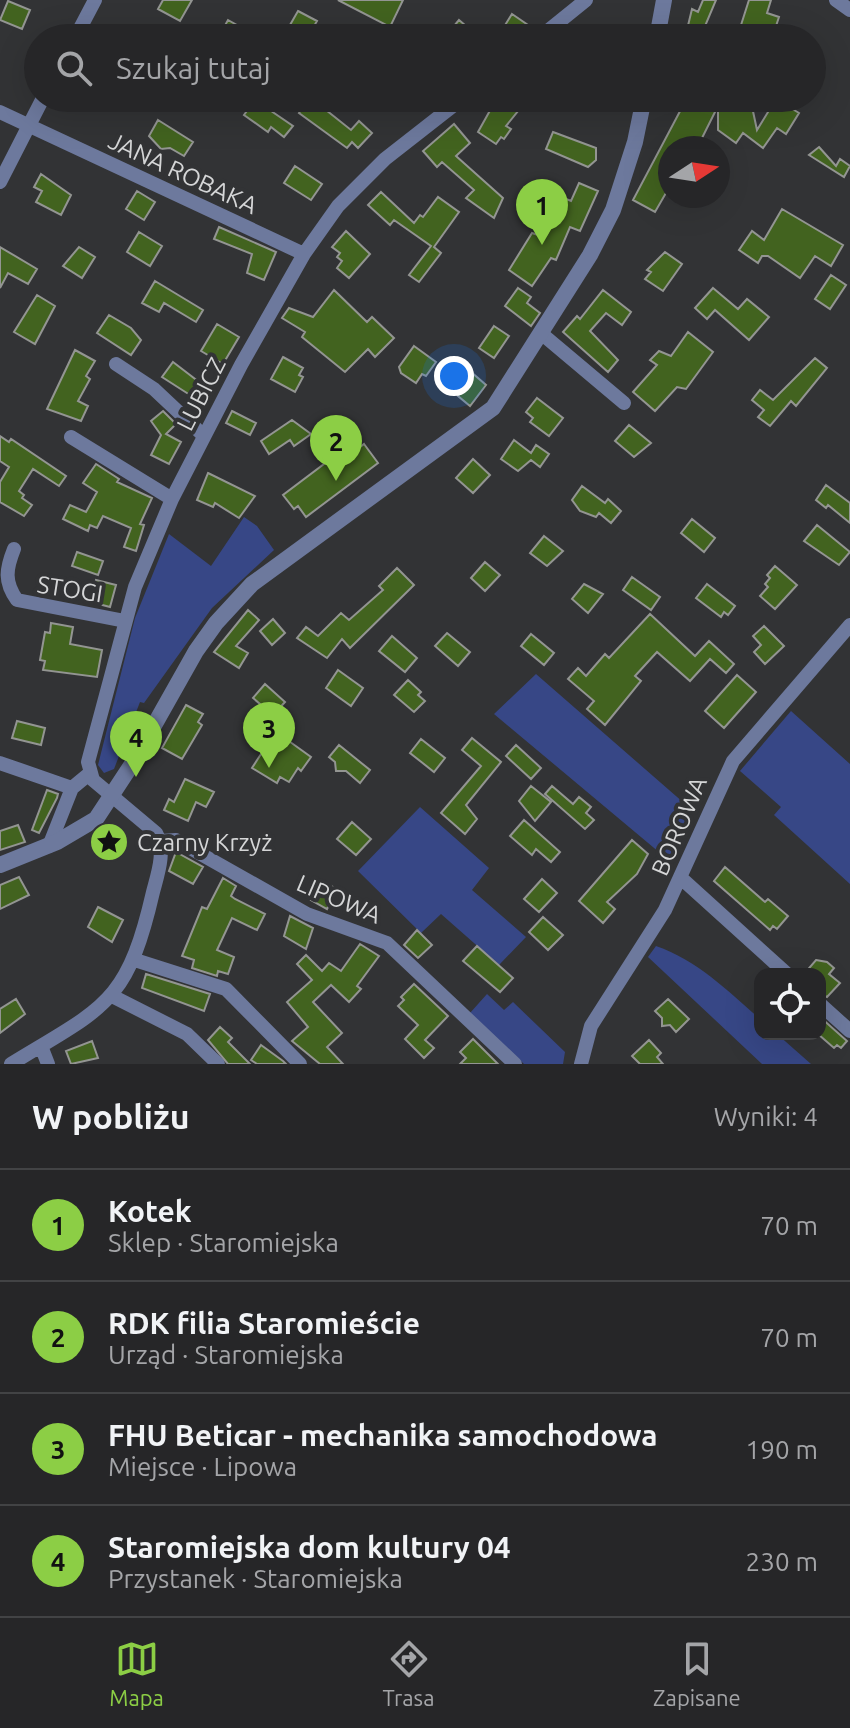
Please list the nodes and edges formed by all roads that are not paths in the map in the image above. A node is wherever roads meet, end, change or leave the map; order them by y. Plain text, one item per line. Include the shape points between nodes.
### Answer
1 (95, 0) edge
2 (586, 0) edge
3 (664, 0) edge
4 (836, 0) edge
5 (850, 10) edge
6 (82, 24) edge
7 (556, 24) edge
8 (660, 24) edge
9 (0, 112) edge
10 (35, 112) edge
11 (446, 112) edge
12 (641, 112) edge
13 (28, 125) junction
14 (0, 182) edge
15 (304, 254) junction
16 (542, 334) junction
17 (116, 364) dead end
18 (624, 403) dead end
19 (204, 436) junction
20 (71, 437) dead end
21 (172, 499) junction
22 (14, 549) dead end
23 (125, 621) junction
24 (850, 625) edge
25 (0, 763) edge
26 (89, 774) junction
27 (72, 788) junction
28 (112, 798) junction
29 (161, 841) junction
30 (49, 846) junction
31 (0, 865) edge
32 (681, 878) junction
33 (135, 960) junction
34 (780, 968) edge
35 (112, 996) junction
36 (826, 1009) edge
37 (850, 1031) edge
38 (41, 1046) junction
39 (11, 1064) edge
40 (48, 1064) edge
41 (218, 1064) edge
42 (300, 1064) edge
43 (515, 1064) edge
44 (581, 1064) edge

1 - 6 street
2 - 7 street
3 - 8 street
4 - 5 street
9 - 13 street, JANA ROBAKA
10 - 13 street
11 - 15 street, LUBICZ via 361,180
12 - 16 street via 613,210
13 - 14 street
13 - 15 street, JANA ROBAKA
15 - 19 street, LUBICZ
16 - 18 street
16 - 28 street via 493,408 235,601 196,651
17 - 19 street via 154,389
19 - 21 street, LUBICZ
20 - 21 street
21 - 23 street, LUBICZ
22 - 23 street, STOGI via 7,580 17,600
23 - 26 street, LUBICZ
24 - 32 street, BOROWA via 733,761
25 - 27 street
26 - 27 street
26 - 28 street
27 - 30 street
28 - 29 street
28 - 30 street via 91,823
29 - 33 street
29 - 43 street, LIPOWA via 176,840 307,914 387,943
30 - 31 street
32 - 34 street
32 - 44 street, BOROWA via 600,1008 584,1042
33 - 35 street
33 - 42 street via 226,989
35 - 38 street
35 - 41 street via 187,1034
36 - 37 street
38 - 39 street
38 - 40 street

